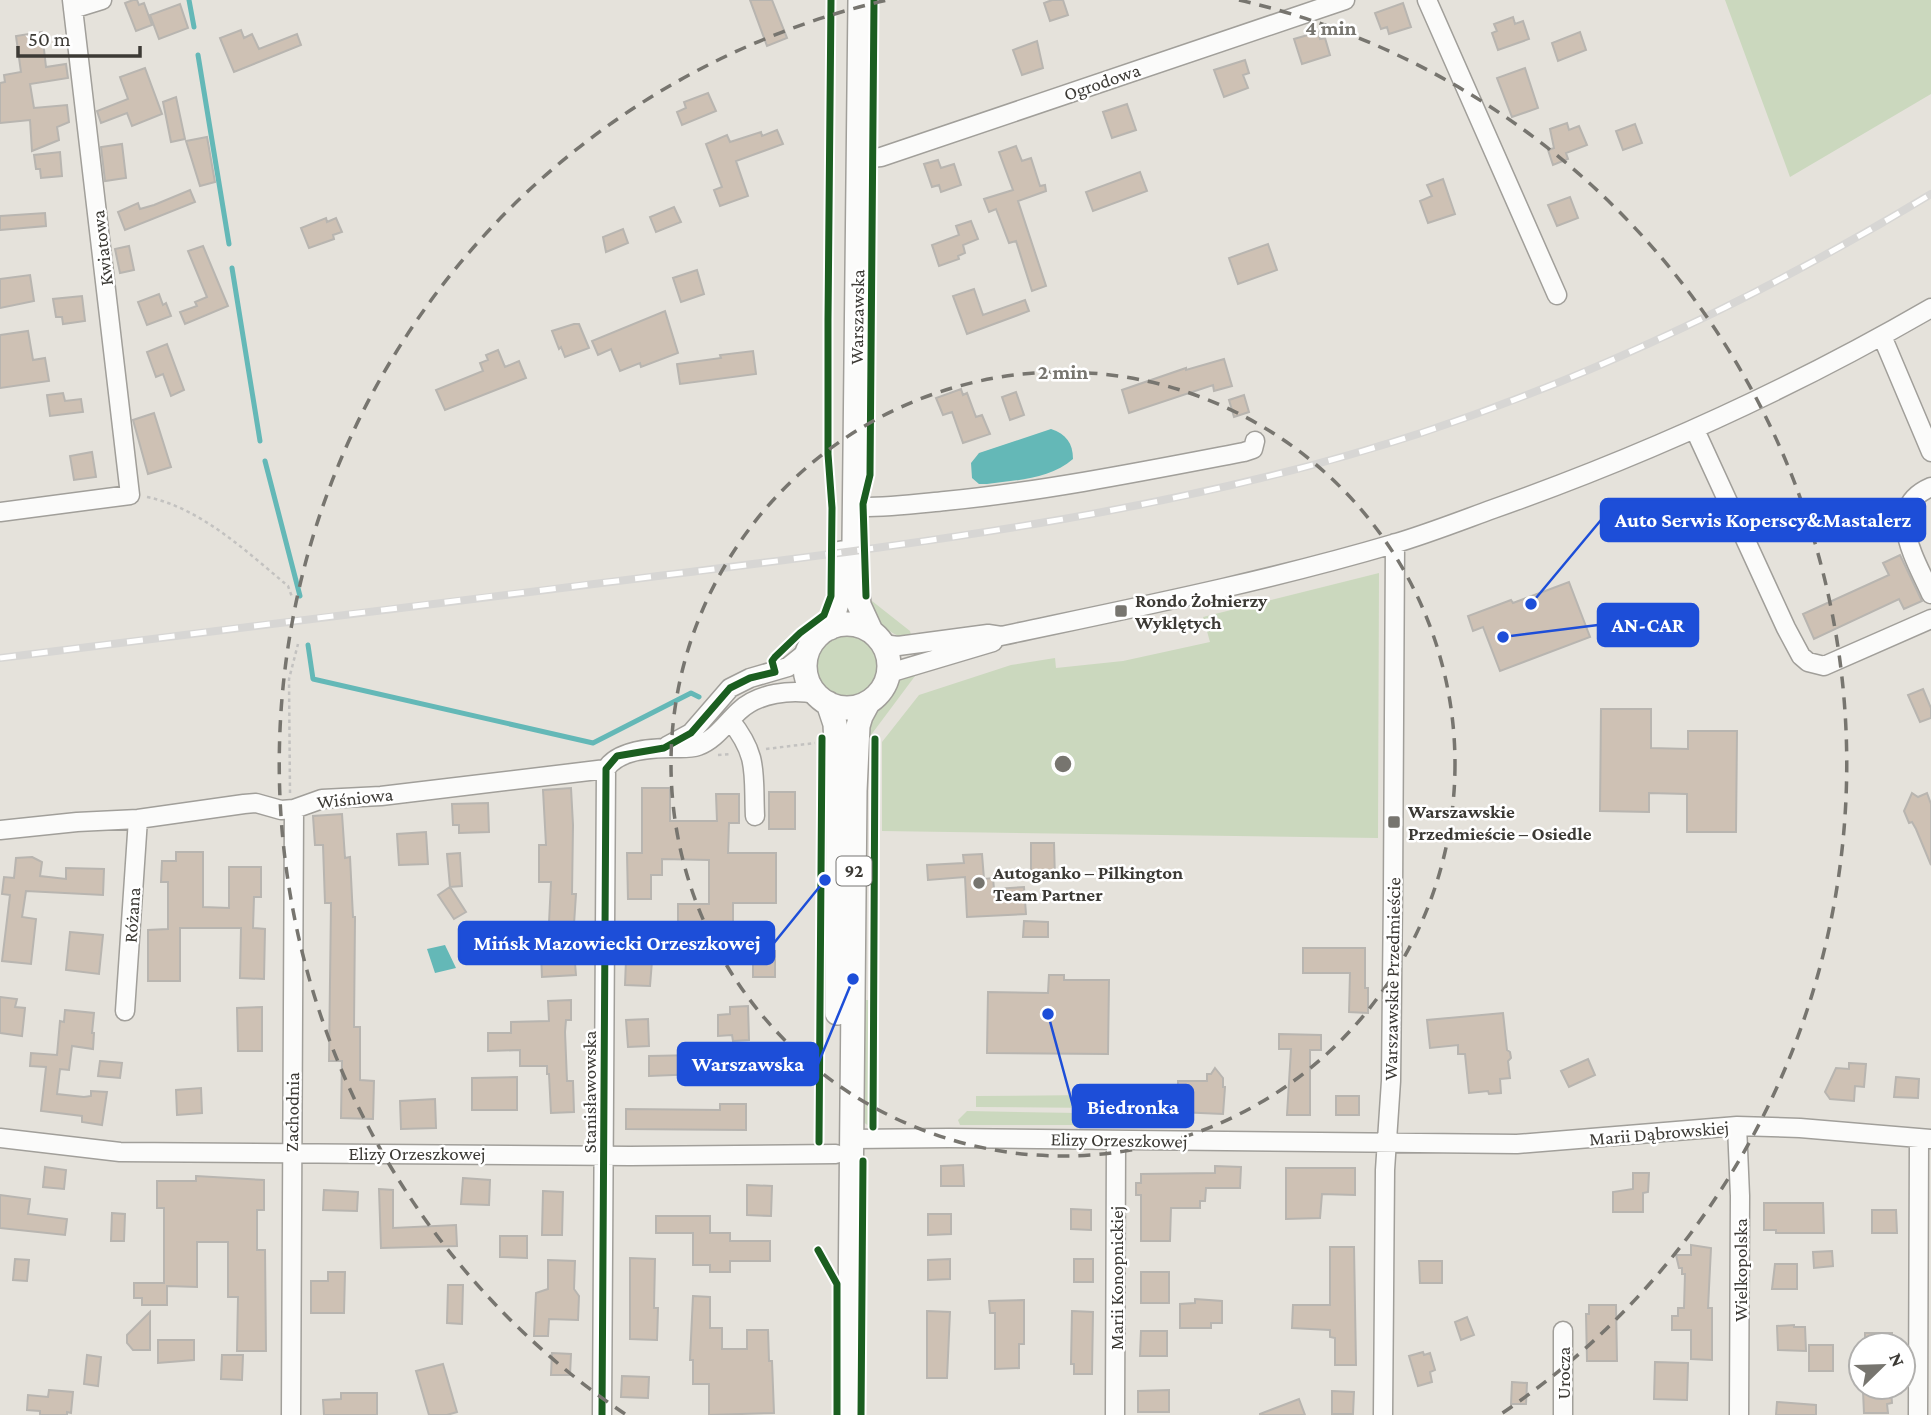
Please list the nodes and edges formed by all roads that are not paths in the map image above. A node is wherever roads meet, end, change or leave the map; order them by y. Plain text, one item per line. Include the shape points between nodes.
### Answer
1 (102, 0) edge
2 (846, 0) edge
3 (860, 0) edge
4 (1345, 0) edge
5 (1427, 0) edge
6 (72, 4) edge
7 (859, 159) junction
8 (1557, 295) dead end
9 (1931, 308) edge
10 (1882, 336) junction
11 (1695, 430) junction
12 (1255, 441) dead end
13 (1931, 452) edge
14 (1931, 487) edge
15 (854, 507) junction
16 (0, 512) edge
17 (1395, 543) junction
18 (1931, 594) edge
19 (1931, 619) edge
20 (830, 628) junction
21 (1001, 636) junction
22 (876, 638) junction
23 (808, 652) junction
24 (889, 673) junction
25 (822, 698) junction
26 (868, 703) junction
27 (730, 720) junction
28 (664, 748) junction
29 (606, 769) junction
30 (294, 809) junction
31 (755, 816) dead end
32 (138, 819) junction
33 (0, 830) edge
34 (125, 1011) dead end
35 (1737, 1126) junction
36 (0, 1138) edge
37 (1925, 1138) edge
38 (846, 1139) junction
39 (1116, 1141) junction
40 (1386, 1143) junction
41 (292, 1152) junction
42 (604, 1155) junction
43 (1563, 1331) dead end
44 (290, 1415) edge
45 (602, 1415) edge
46 (837, 1415) edge
47 (849, 1415) edge
48 (1115, 1415) edge
49 (1384, 1415) edge
50 (1563, 1415) edge
51 (1739, 1415) edge
52 (1918, 1415) edge

1 - 6 street
2 - 20 main road, Warszawska via 841,564
3 - 7 main road, Warszawska
4 - 7 street, Ogrodowa via 881,157
5 - 8 street
6 - 16 street, Kwiatowa via 130,495
7 - 15 main road, Warszawska
9 - 10 street
10 - 11 street
10 - 13 street
11 - 17 street via 1563,485
11 - 19 street via 1797,650 1808,662 1829,666
12 - 15 street via 1253,449 1244,452 1086,482
14 - 18 street via 1911,502 1905,532
15 - 22 main road, Warszawska via 857,596 861,614
17 - 21 street via 1251,582
17 - 40 street, Warszawskie Przedmieście via 1391,1081
20 - 22 main road via 848,624
20 - 23 main road via 814,640
21 - 22 street via 898,646
21 - 24 street via 990,644
22 - 24 main road via 889,661
23 - 25 main road, 92 via 806,677
23 - 28 street, Wiśniowa via 788,667 730,688 691,733
24 - 26 main road, 92 via 885,685
25 - 26 main road via 845,708
25 - 27 street, Wiśniowa via 791,691 744,706
25 - 38 main road, 92 via 835,724
26 - 38 main road, 92 via 858,726
27 - 28 street, Wiśniowa via 699,746
27 - 31 street via 745,738 753,759
28 - 29 street, Wiśniowa via 618,756
29 - 30 street, Wiśniowa via 322,799
29 - 42 street, Stanisławowska
30 - 32 street, Wiśniowa via 256,803
30 - 41 street, Zachodnia
32 - 33 street, Wiśniowa
32 - 34 street, Różana
35 - 37 street, Marii Dąbrowskiej
35 - 40 street, Marii Dąbrowskiej via 1517,1144
35 - 51 street, Wielkopolska
36 - 41 street, Elizy Orzeszkowej via 120,1152
37 - 52 street
38 - 39 street, Elizy Orzeszkowej
38 - 42 street, Elizy Orzeszkowej
38 - 46 main road, 92
38 - 47 main road, 92
39 - 40 street, Elizy Orzeszkowej
39 - 48 street, Marii Konopnickiej
40 - 49 street, Warszawskie Przedmieście
41 - 42 street, Elizy Orzeszkowej
41 - 44 street, Zachodnia
42 - 45 street, Stanisławowska
43 - 50 street, Urocza

